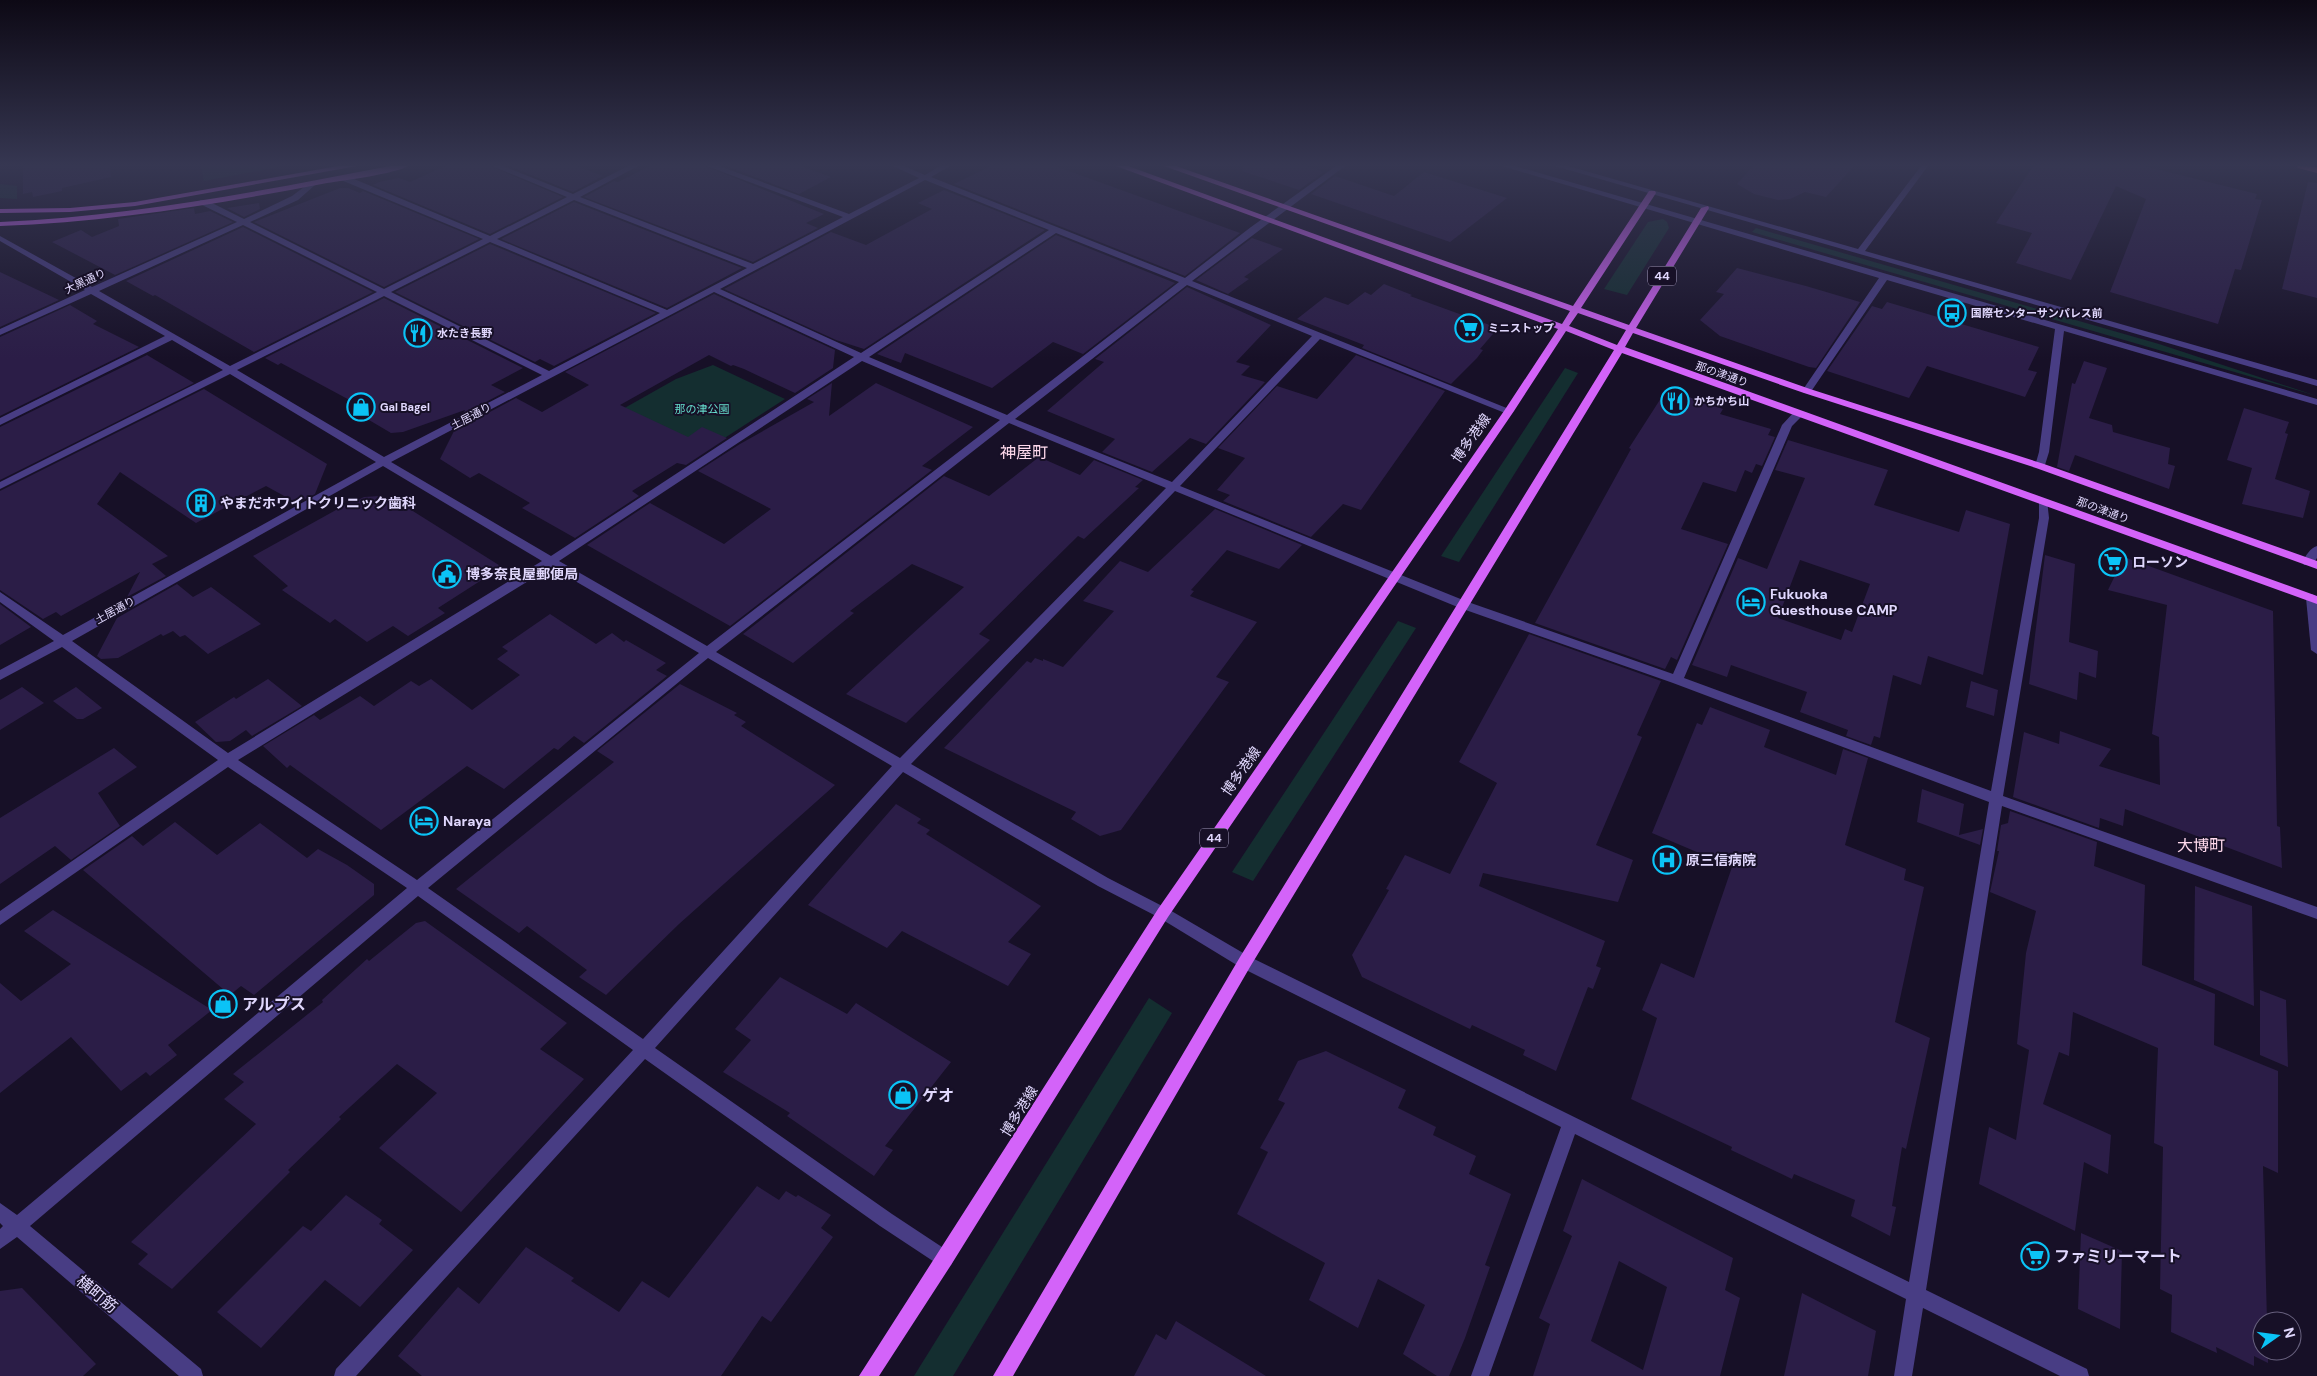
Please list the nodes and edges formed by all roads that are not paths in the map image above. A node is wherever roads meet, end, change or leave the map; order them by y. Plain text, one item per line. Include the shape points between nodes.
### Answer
1 (226, 230) edge
2 (260, 230) edge
3 (469, 230) edge
4 (508, 230) edge
5 (657, 230) edge
6 (824, 230) edge
7 (1054, 230) joint
8 (1254, 230) edge
9 (1296, 230) edge
10 (1348, 230) edge
11 (1626, 230) edge
12 (1691, 230) edge
13 (1720, 230) edge
14 (1783, 230) edge
15 (1876, 230) edge
16 (0, 238) edge
17 (490, 239) junction
18 (1860, 252) junction
19 (753, 267) junction
20 (1884, 277) junction
21 (1186, 282) junction
22 (714, 289) junction
23 (91, 290) junction
24 (383, 293) junction
25 (1575, 309) junction
26 (667, 313) junction
27 (1563, 327) junction
28 (2060, 328) junction
29 (1630, 329) junction
30 (0, 332) edge
31 (1318, 335) junction
32 (171, 337) junction
33 (1618, 348) junction
34 (859, 356) junction
35 (230, 370) junction
36 (549, 375) junction
37 (2317, 383) edge
38 (1806, 391) junction
39 (2317, 402) edge
40 (1509, 411) junction
41 (1798, 414) junction
42 (1007, 419) junction
43 (0, 422) edge
44 (385, 461) junction
45 (2040, 466) junction
46 (0, 486) edge
47 (1173, 487) junction
48 (2043, 502) junction
49 (2317, 550) edge
50 (550, 561) junction
51 (2312, 564) edge
52 (1394, 578) junction
53 (0, 596) edge
54 (2315, 599) edge
55 (1464, 605) junction
56 (62, 640) junction
57 (2317, 650) edge
58 (708, 653) junction
59 (0, 676) edge
60 (1677, 680) junction
61 (228, 760) junction
62 (902, 765) junction
63 (1996, 799) junction
64 (418, 888) junction
65 (1163, 913) junction
66 (2317, 913) edge
67 (0, 919) edge
68 (1245, 962) junction
69 (644, 1049) junction
70 (1570, 1125) junction
71 (0, 1212) edge
72 (17, 1226) junction
73 (0, 1240) edge
74 (945, 1259) junction
75 (1916, 1296) junction
76 (194, 1376) edge
77 (343, 1376) edge
78 (868, 1376) edge
79 (1002, 1376) edge
80 (1480, 1376) edge
81 (1903, 1376) edge
82 (2080, 1376) edge

1 - 23 street, 大黒通り
2 - 24 street
3 - 17 street
4 - 17 street
5 - 19 street
6 - 19 street, 土居通り
7 - 21 street
7 - 34 street
8 - 21 street
9 - 27 main road, 那の津通り
10 - 25 main road, 那の津通り
11 - 25 main road, 博多港線 / 44
12 - 29 main road, 44
13 - 20 street
14 - 18 street
15 - 18 street
16 - 23 street
17 - 24 street
17 - 26 street
18 - 37 street
19 - 22 street, 土居通り
20 - 28 street
20 - 38 street
21 - 31 street
21 - 42 street
22 - 26 street, 土居通り
22 - 34 street
23 - 30 street, 大黒通り
23 - 32 street
24 - 35 street
24 - 36 street
25 - 27 main road, 博多港線 / 44
25 - 29 main road, 那の津通り
26 - 36 street, 土居通り
27 - 33 main road, 那の津通り
27 - 40 main road, 博多港線 / 44
28 - 39 street
28 - 45 street
29 - 33 main road, 44
29 - 38 main road, 那の津通り
31 - 40 street
31 - 47 street
32 - 35 street
32 - 43 street
33 - 41 main road, 那の津通り
33 - 55 main road, 44
34 - 42 street
34 - 50 street
35 - 44 street
35 - 46 street
36 - 44 street, 土居通り
38 - 45 main road, 那の津通り
40 - 52 main road, 博多港線 / 44
41 - 48 main road, 那の津通り
41 - 60 street via 1787,425
42 - 47 street
42 - 58 street
44 - 50 street
44 - 56 street, 土居通り
45 - 51 main road, 那の津通り
47 - 52 street
47 - 62 street
48 - 54 main road, 那の津通り
48 - 63 street via 2044,518
49 - 51 street
50 - 58 street
50 - 61 street
52 - 55 street
52 - 65 main road, 博多港線 / 44
53 - 56 street
54 - 57 street
55 - 60 street
55 - 68 main road, 44
56 - 59 street, 土居通り
56 - 61 street
58 - 62 street
58 - 64 street
60 - 63 street
61 - 64 street
61 - 67 street
62 - 65 street via 1103,882
62 - 69 street
63 - 66 street
63 - 75 street
64 - 69 street
64 - 72 street
65 - 68 street
65 - 74 main road, 博多港線 / 44
68 - 70 street
68 - 79 main road, 44
69 - 74 street
69 - 77 street
70 - 75 street
70 - 80 street
71 - 72 street, 横町筋
72 - 73 street
72 - 76 street, 横町筋
74 - 78 main road, 博多港線 / 44
75 - 81 street
75 - 82 street

